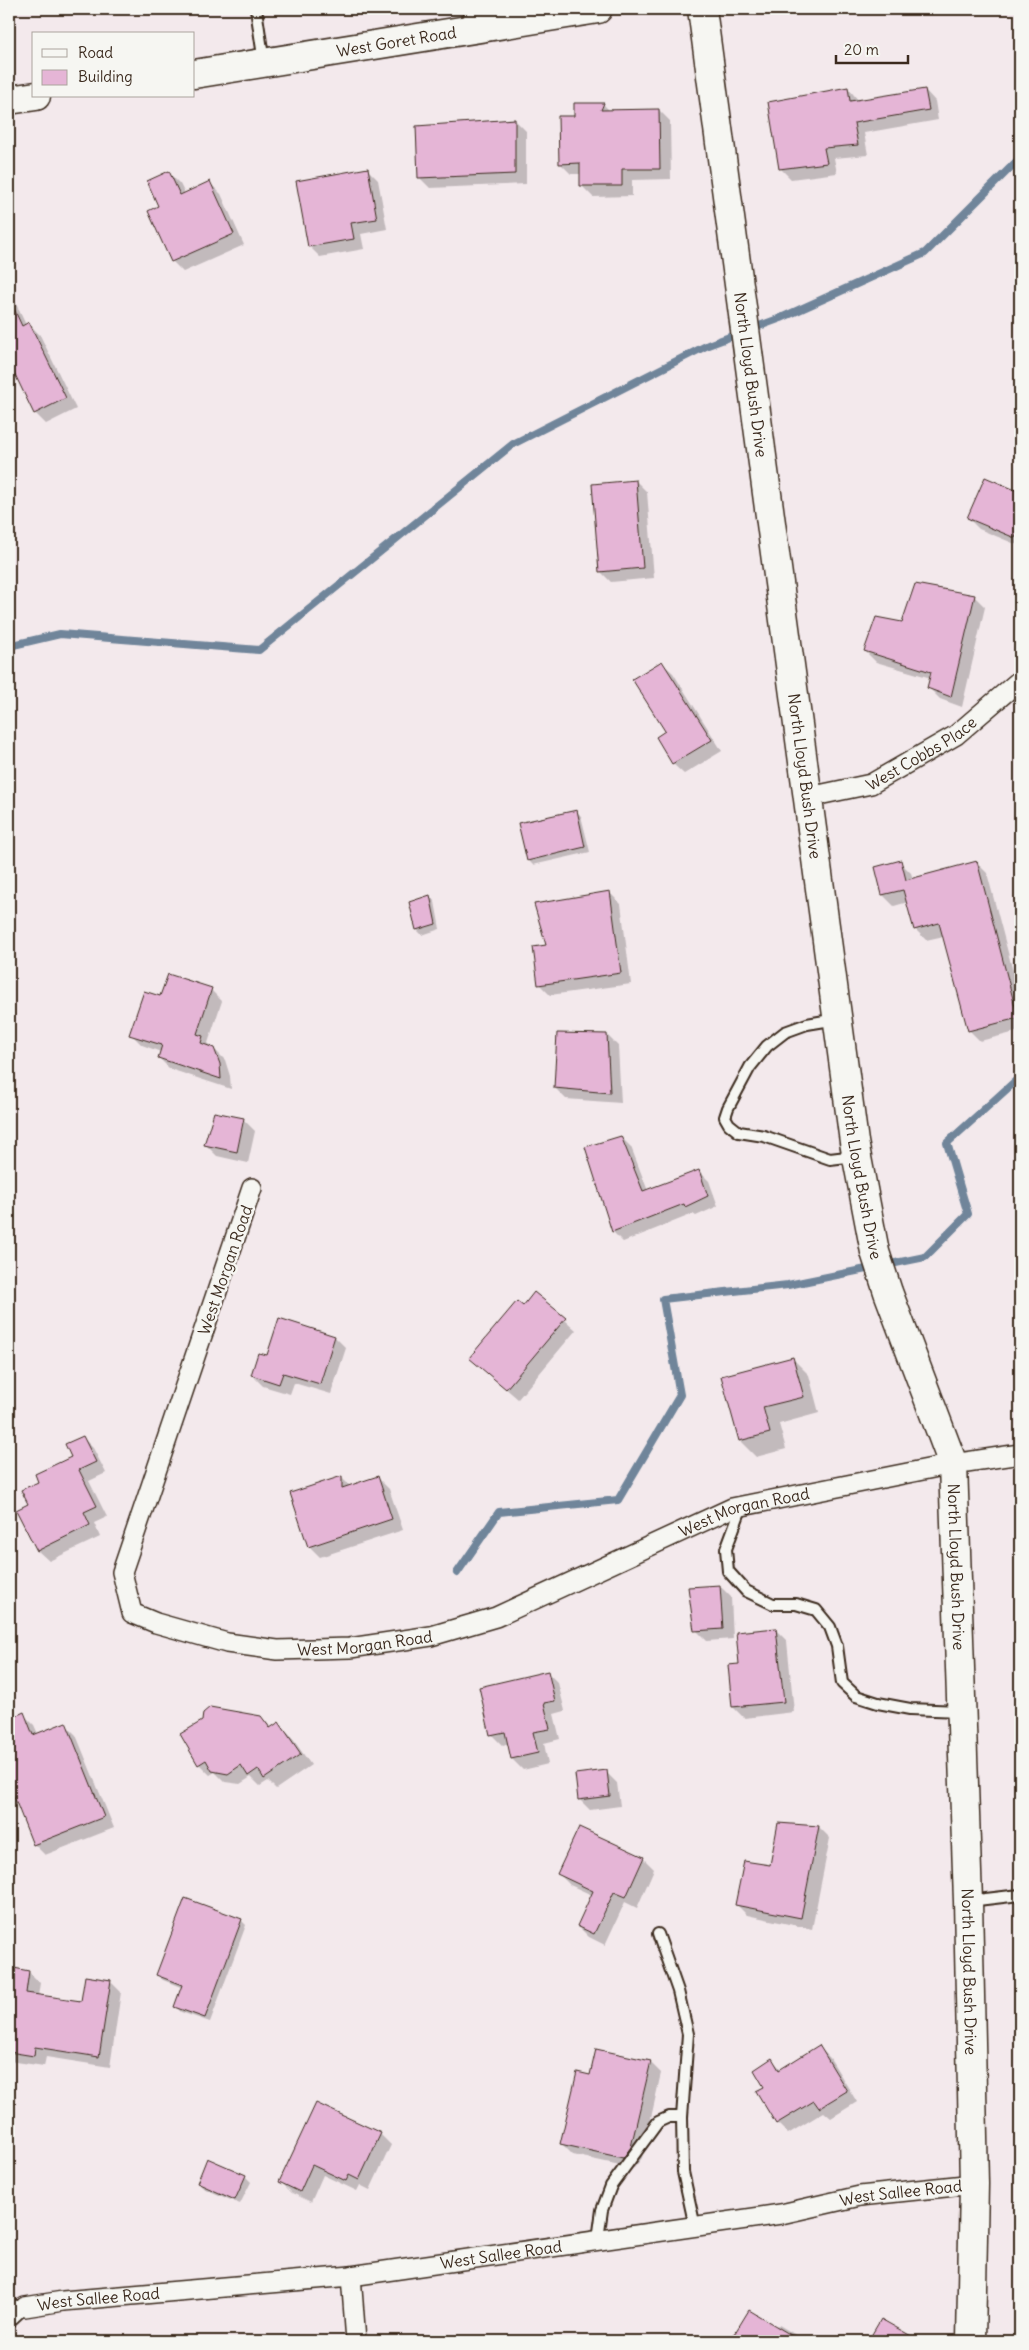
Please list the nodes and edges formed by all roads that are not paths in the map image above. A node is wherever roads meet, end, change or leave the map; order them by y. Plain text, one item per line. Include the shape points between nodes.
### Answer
1 (256, 9) edge
2 (598, 9) edge
3 (702, 9) edge
4 (474, 18) edge
5 (264, 64) junction
6 (195, 74) edge
7 (32, 97) edge
8 (9, 100) edge
9 (1020, 680) edge
10 (809, 797) junction
11 (838, 1019) junction
12 (857, 1156) junction
13 (252, 1188) dead end
14 (1020, 1454) edge
15 (953, 1464) junction
16 (742, 1506) junction
17 (962, 1711) junction
18 (1020, 1895) edge
19 (968, 1901) junction
20 (658, 1934) dead end
21 (682, 2116) junction
22 (974, 2184) junction
23 (695, 2227) junction
24 (598, 2239) junction
25 (351, 2276) junction
26 (17, 2306) edge
27 (9, 2322) edge
28 (356, 2341) edge
29 (971, 2341) edge

1 - 5 lane
2 - 4 street, West Goret Road
3 - 10 street, North Lloyd Bush Drive
4 - 5 street, West Goret Road
5 - 6 street, West Goret Road
7 - 8 street
9 - 10 street, West Cobbs Place via 956,736 870,784
10 - 11 street, North Lloyd Bush Drive
11 - 12 street, North Lloyd Bush Drive
11 - 12 lane via 806,1024 785,1032 767,1046 750,1066 726,1117 739,1132 764,1136 830,1159
12 - 15 street, North Lloyd Bush Drive via 875,1252
13 - 16 street, West Morgan Road via 122,1572 132,1613 227,1643 277,1650 350,1648 431,1636 496,1617
14 - 15 street, West Morgan Road
15 - 16 street, West Morgan Road
15 - 17 street, North Lloyd Bush Drive
16 - 17 lane via 726,1549 728,1571 746,1591 773,1604 796,1604 816,1610 830,1627 837,1646 842,1683 856,1696 878,1703 910,1709
17 - 19 street, North Lloyd Bush Drive
18 - 19 lane
19 - 22 street, North Lloyd Bush Drive
20 - 21 lane via 678,1991 688,2034
21 - 23 lane via 683,2172
21 - 24 lane via 658,2122 611,2186 602,2210
22 - 23 street, West Sallee Road via 860,2196 781,2214
22 - 29 street, North Lloyd Bush Drive
23 - 24 street, West Sallee Road
24 - 25 street, West Sallee Road
25 - 26 street, West Sallee Road
25 - 28 street
26 - 27 lane

